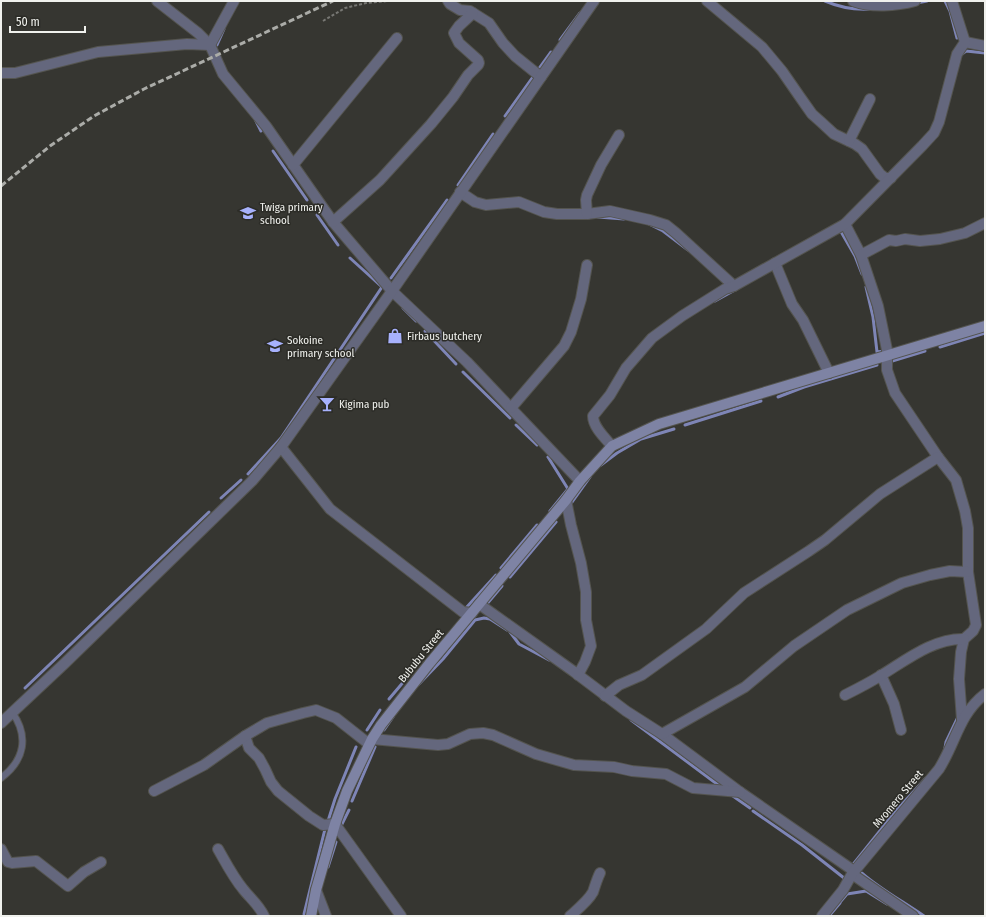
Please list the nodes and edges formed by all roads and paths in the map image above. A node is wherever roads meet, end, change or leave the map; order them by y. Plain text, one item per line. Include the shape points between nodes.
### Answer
1 (157, 1) edge
2 (234, 1) edge
3 (388, 1) edge
4 (448, 1) edge
5 (594, 1) edge
6 (707, 1) edge
7 (853, 1) edge
8 (915, 1) edge
9 (952, 1) edge
10 (473, 13) junction
11 (323, 22) dead end
12 (397, 38) dead end
13 (965, 42) junction
14 (210, 45) junction
15 (985, 46) edge
16 (1, 73) edge
17 (541, 77) junction
18 (870, 99) dead end
19 (619, 135) dead end
20 (849, 141) junction
21 (293, 164) junction
22 (891, 178) junction
23 (460, 192) junction
24 (587, 214) junction
25 (333, 222) junction
26 (985, 223) edge
27 (845, 224) junction
28 (861, 255) junction
29 (775, 263) junction
30 (587, 265) dead end
31 (734, 286) junction
32 (392, 291) junction
33 (985, 326) edge
34 (886, 356) junction
35 (829, 373) junction
36 (510, 408) junction
37 (612, 446) junction
38 (280, 447) junction
39 (938, 457) junction
40 (580, 481) junction
41 (566, 500) junction
42 (968, 572) junction
43 (479, 604) junction
44 (472, 613) junction
45 (964, 639) junction
46 (578, 676) junction
47 (881, 676) junction
48 (985, 694) edge
49 (845, 695) dead end
50 (605, 696) junction
51 (12, 712) junction
52 (962, 720) junction
53 (1, 722) edge
54 (901, 730) dead end
55 (662, 734) junction
56 (245, 736) junction
57 (371, 742) junction
58 (1, 778) edge
59 (154, 791) dead end
60 (740, 792) junction
61 (335, 824) junction
62 (1, 849) edge
63 (218, 849) dead end
64 (101, 862) dead end
65 (600, 873) dead end
66 (853, 873) junction
67 (316, 890) junction
68 (264, 916) edge
69 (311, 916) edge
70 (326, 916) edge
71 (401, 916) edge
72 (570, 916) edge
73 (822, 916) edge
74 (913, 916) edge

1 - 14 street
2 - 14 street
3 - 11 path via 345,8
4 - 10 street via 460,10
5 - 17 street
6 - 20 street via 762,47 812,114 834,134
7 - 8 street via 859,4 889,5
9 - 13 street
10 - 17 street via 489,23 515,56
10 - 25 street via 454,34 459,43 478,60 478,65 431,124 380,180
12 - 21 street
13 - 15 street
13 - 22 street via 957,54 934,133
14 - 16 street via 188,44 98,52 15,73
14 - 21 street via 223,74 266,126
17 - 23 street
18 - 20 street
19 - 24 street via 600,165 587,195
20 - 22 street via 862,149 880,174 885,178
21 - 25 street
22 - 27 street
23 - 24 street via 475,202 486,205 519,202 544,212
23 - 32 street
24 - 31 street via 610,211 666,225
25 - 32 street
26 - 28 street via 965,233 940,239 889,240
27 - 28 street
27 - 29 street
28 - 34 street via 878,306
29 - 31 street
29 - 35 street via 792,304 803,320
30 - 36 street via 572,332 564,346
31 - 37 street via 682,316 652,338 626,368 610,395 593,416 593,421 602,436
32 - 36 street via 467,362
32 - 38 street
33 - 34 street
34 - 35 street
34 - 39 street via 887,370 895,393
35 - 37 street via 659,424
36 - 40 street
37 - 40 street, Bububu Street
38 - 44 street via 330,509 463,612
38 - 51 street via 252,481
39 - 42 street via 956,480 965,511 968,528
39 - 50 street via 880,494 825,540 744,592 706,629 642,675 619,685
40 - 41 street, Bububu Street
41 - 43 street, Bububu Street
41 - 46 street via 586,592 586,620 591,646
42 - 45 street via 976,625
42 - 55 street via 950,571 909,581 847,610 794,646 745,687
43 - 44 street, Bububu Street
43 - 46 street
44 - 57 street, Bububu Street via 381,725
45 - 47 street via 935,645
45 - 52 street via 959,679
46 - 50 street
47 - 49 street
47 - 54 street via 894,704
48 - 52 street, Mvomero Street
50 - 55 street
51 - 53 street
51 - 58 lane via 19,722 24,742 15,763
52 - 66 street, Mvomero Street via 939,769
55 - 60 street
56 - 57 street via 267,723 316,710 336,718
56 - 59 street via 204,766
56 - 61 street via 249,748 278,791 323,825
57 - 60 street via 438,745 448,744 470,734 483,733 536,754 574,765 614,766 632,771 666,774 693,788
57 - 61 street, Bububu Street via 347,791
60 - 66 street
61 - 67 street, Bububu Street
61 - 71 street
62 - 64 street via 8,862 36,861 68,886
63 - 68 street via 235,879
65 - 72 street via 593,891
66 - 73 street, Mvomero Street
66 - 74 street
67 - 69 street, Bububu Street
67 - 70 street

